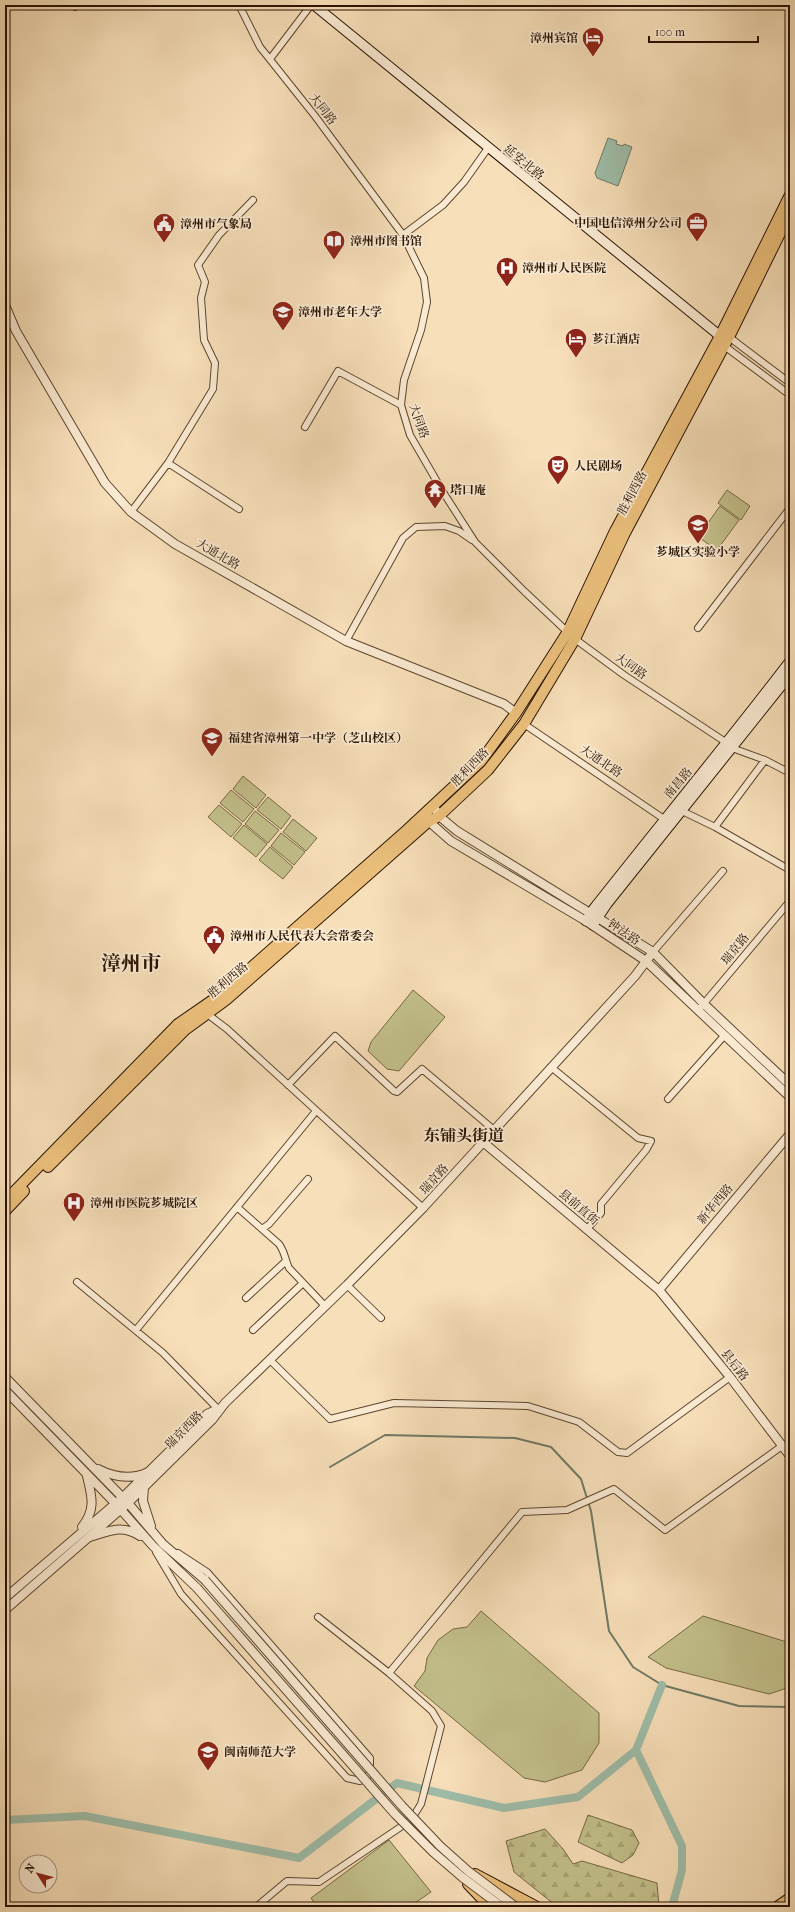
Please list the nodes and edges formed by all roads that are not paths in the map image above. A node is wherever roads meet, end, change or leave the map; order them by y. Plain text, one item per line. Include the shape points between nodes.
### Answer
1 (73, 5) edge
2 (82, 5) edge
3 (239, 5) edge
4 (313, 5) edge
5 (270, 59) junction
6 (488, 148) junction
7 (790, 195) edge
8 (253, 200) dead end
9 (790, 213) edge
10 (403, 236) junction
11 (5, 305) edge
12 (724, 340) junction
13 (790, 384) edge
14 (790, 395) edge
15 (401, 405) junction
16 (305, 427) dead end
17 (168, 463) junction
18 (239, 508) dead end
19 (790, 508) edge
20 (131, 512) junction
21 (475, 542) junction
22 (698, 628) dead end
23 (571, 636) junction
24 (346, 641) junction
25 (790, 661) edge
26 (790, 675) edge
27 (516, 713) junction
28 (524, 724) junction
29 (729, 745) junction
30 (765, 760) junction
31 (790, 773) edge
32 (434, 805) junction
33 (682, 811) junction
34 (439, 816) junction
35 (426, 819) junction
36 (664, 819) junction
37 (715, 827) junction
38 (790, 870) edge
39 (722, 871) dead end
40 (790, 900) edge
41 (595, 914) junction
42 (589, 923) junction
43 (653, 952) junction
44 (646, 961) junction
45 (704, 1004) junction
46 (204, 1012) junction
47 (698, 1012) junction
48 (724, 1036) junction
49 (551, 1067) junction
50 (288, 1085) junction
51 (790, 1085) edge
52 (790, 1097) edge
53 (668, 1099) dead end
54 (316, 1111) junction
55 (494, 1130) junction
56 (790, 1134) edge
57 (483, 1142) junction
58 (308, 1179) dead end
59 (5, 1201) edge
60 (237, 1207) junction
61 (423, 1208) junction
62 (5, 1211) edge
63 (262, 1229) junction
64 (587, 1229) junction
65 (286, 1262) junction
66 (77, 1282) dead end
67 (303, 1283) junction
68 (347, 1285) junction
69 (659, 1290) junction
70 (246, 1298) dead end
71 (325, 1306) junction
72 (381, 1318) dead end
73 (136, 1330) junction
74 (253, 1330) dead end
75 (270, 1360) junction
76 (5, 1377) edge
77 (730, 1377) junction
78 (5, 1390) edge
79 (218, 1409) junction
80 (782, 1446) junction
81 (790, 1456) edge
82 (92, 1466) junction
83 (154, 1468) junction
84 (87, 1475) junction
85 (144, 1486) junction
86 (125, 1500) junction
87 (118, 1506) junction
88 (154, 1534) junction
89 (76, 1536) junction
90 (88, 1538) junction
91 (151, 1544) junction
92 (164, 1544) junction
93 (5, 1598) edge
94 (5, 1610) edge
95 (318, 1617) dead end
96 (389, 1673) junction
97 (464, 1874) junction
98 (790, 1898) edge
99 (256, 1907) edge
100 (490, 1907) edge
101 (502, 1907) edge
102 (516, 1907) edge
103 (537, 1907) edge
104 (777, 1907) edge

1 - 2 street
3 - 5 street, 大同路 via 260,47
4 - 5 street
4 - 6 main road, 延安北路
5 - 10 street, 大同路
6 - 10 street via 444,205
6 - 12 main road, 延安北路
7 - 12 main road, 胜利西路
8 - 17 street via 219,235 198,266 205,282 201,298 204,340 215,363 213,389
9 - 12 main road, 胜利西路
10 - 15 street, 大同路 via 424,278 427,302 421,330 404,380
11 - 20 street, 大通北路 via 16,331 105,483
12 - 13 street, 延安北路
12 - 14 street, 延安北路
12 - 23 main road, 胜利西路
15 - 16 street via 338,371
15 - 21 street, 大同路 via 410,435
17 - 18 street
17 - 20 street
19 - 22 street
20 - 24 street, 大通北路 via 175,544
21 - 23 street, 大同路
21 - 24 street via 459,531 445,526 416,527 403,538
23 - 27 main road
23 - 28 main road, 胜利西路
23 - 29 street, 大同路 via 624,675
24 - 27 street, 大通北路 via 504,704
25 - 29 main road, 南昌路
26 - 29 main road, 南昌路
27 - 32 main road via 480,761
28 - 34 main road, 胜利西路 via 488,770
28 - 36 street, 大通北路
29 - 30 street, 大同路
29 - 33 main road, 南昌路
29 - 36 main road, 南昌路
30 - 31 street, 大同路
30 - 37 street
32 - 34 street, 钟法路
32 - 35 main road
33 - 37 street
33 - 41 main road, 南昌路
34 - 35 main road, 胜利西路
34 - 41 street, 钟法路 via 457,831
35 - 42 street, 钟法路 via 451,841
35 - 46 main road, 胜利西路
36 - 41 main road, 南昌路
37 - 38 street
39 - 43 street
40 - 45 street, 瑞京路
41 - 42 main road, 南昌路
41 - 43 street, 钟法路
42 - 44 street, 钟法路
43 - 44 street, 瑞京路
43 - 45 street, 钟法路
44 - 47 street, 钟法路
44 - 49 street, 瑞京路
45 - 47 street, 瑞京路
45 - 51 street, 钟法路
46 - 50 street via 227,1029
46 - 59 main road via 178,1024
46 - 62 main road, 胜利西路
47 - 48 street, 钟法路
48 - 52 street, 钟法路
48 - 53 street
49 - 55 street, 瑞京路
49 - 64 street via 638,1138 651,1141 601,1204 601,1213
50 - 54 street
50 - 55 street via 334,1036 397,1092 422,1069
54 - 60 street
54 - 61 street
55 - 57 street, 瑞京路
56 - 69 street, 新华西路
57 - 61 street, 瑞京路
57 - 64 street, 县前直街
58 - 63 street
60 - 63 street
60 - 73 street
61 - 68 street, 瑞京路
63 - 65 street via 285,1251
64 - 69 street, 县前直街
65 - 67 street
65 - 70 street
66 - 73 street
67 - 71 street
67 - 74 street
68 - 71 street, 瑞京路
68 - 72 street
69 - 77 street, 县后路
71 - 75 street, 瑞京路
73 - 79 street via 163,1353
75 - 77 street via 330,1419 394,1403 528,1406 579,1422 618,1452 627,1453
75 - 79 street, 瑞京路
76 - 82 street
77 - 80 street, 县后路
78 - 84 street
79 - 83 street, 瑞京西路 via 207,1414
79 - 85 street, 瑞京西路 via 212,1420
80 - 81 street, 县后路
80 - 96 street via 665,1530 614,1489 568,1510 522,1512
82 - 83 street via 123,1477 141,1476
82 - 86 street
83 - 86 street, 瑞京西路
84 - 87 street
84 - 89 street via 93,1505 89,1519
85 - 86 street, 瑞京西路
85 - 88 street via 143,1501
86 - 87 street, 瑞京西路
86 - 88 street
87 - 89 street, 瑞京西路
87 - 90 street, 瑞京西路
87 - 91 street
88 - 92 street
89 - 93 street, 瑞京西路
90 - 91 street via 117,1529 130,1529
90 - 94 street, 瑞京西路
91 - 92 street via 181,1594 347,1778 360,1781 370,1774 370,1758 207,1572
91 - 97 street, bridge via 197,1588 395,1814 433,1852
92 - 97 street, bridge via 205,1580
95 - 96 street
96 - 99 street via 432,1711 441,1726 420,1804 411,1820 319,1882 287,1881
97 - 100 main road, bridge
97 - 101 street, bridge
97 - 102 street, bridge
97 - 103 main road, bridge
98 - 104 main road

